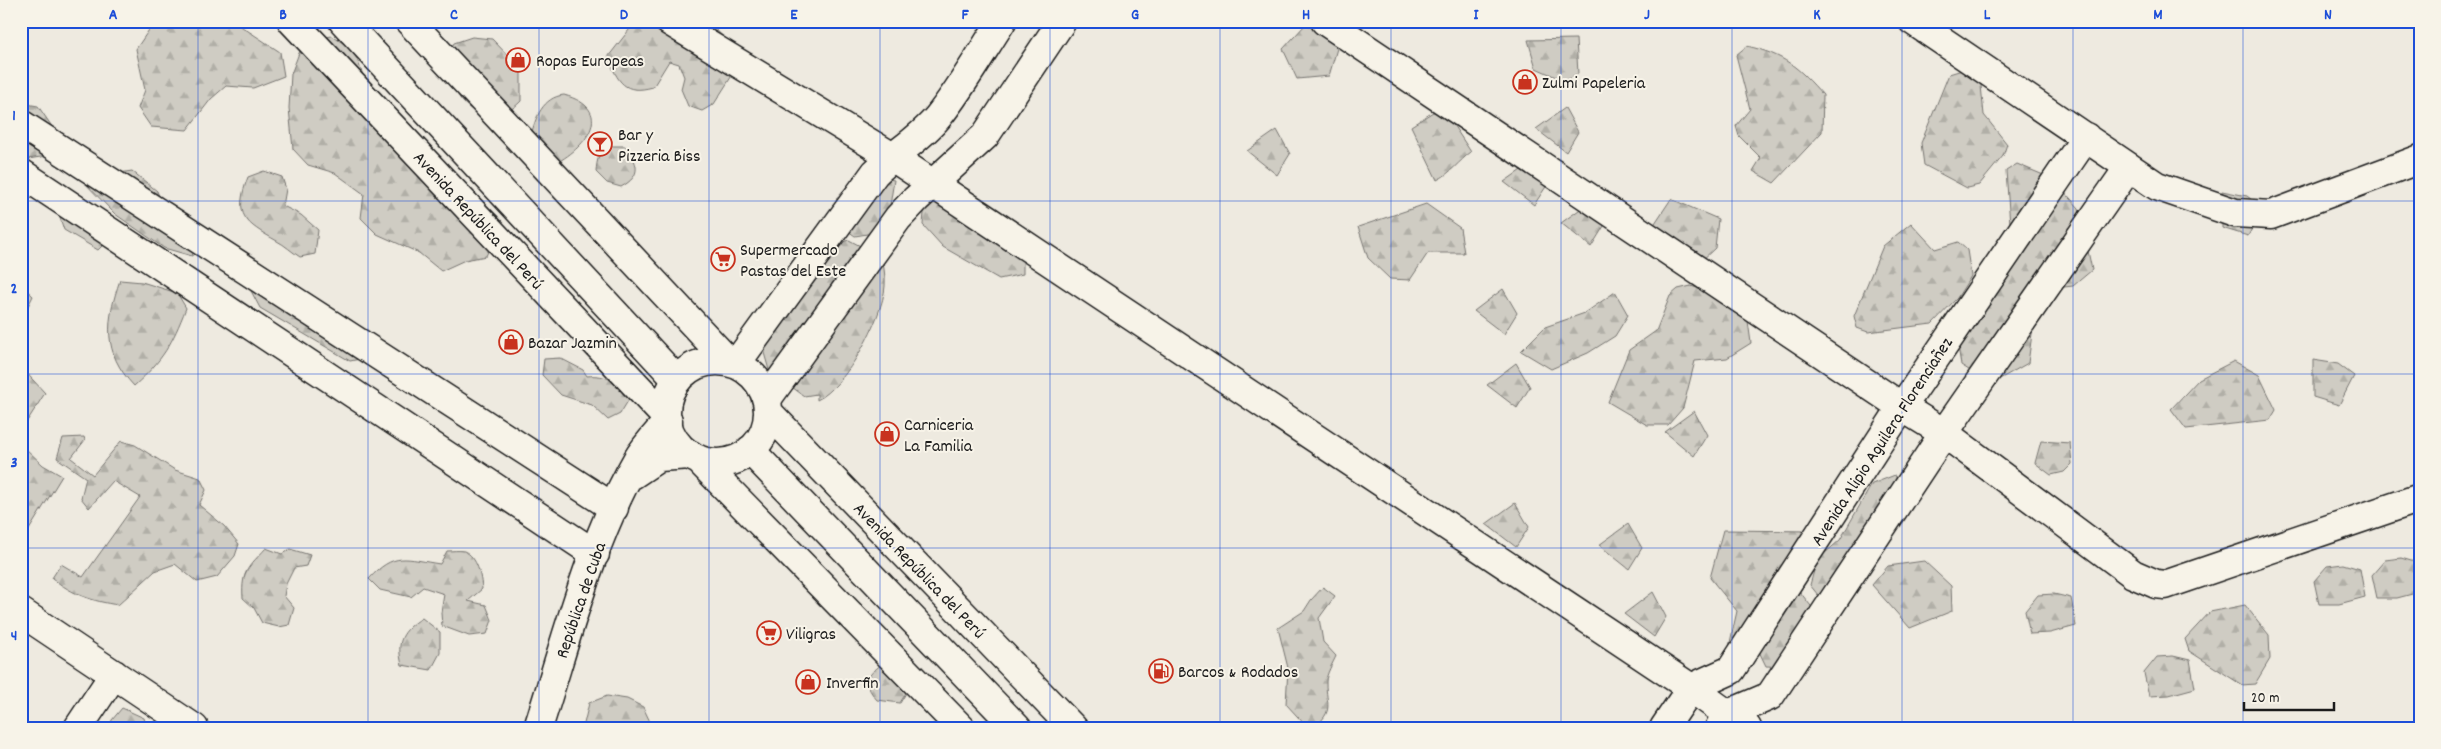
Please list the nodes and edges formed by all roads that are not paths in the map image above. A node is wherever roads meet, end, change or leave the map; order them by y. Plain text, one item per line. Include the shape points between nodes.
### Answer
1 (292, 21) edge
2 (343, 21) edge
3 (409, 21) edge
4 (669, 21) edge
5 (1002, 21) edge
6 (1062, 21) edge
7 (1325, 21) edge
8 (1913, 21) edge
9 (21, 124) edge
10 (2086, 137) junction
11 (891, 156) junction
12 (2420, 159) edge
13 (2129, 167) junction
14 (21, 173) edge
15 (934, 184) junction
16 (732, 363) junction
17 (677, 380) junction
18 (768, 406) junction
19 (1902, 407) junction
20 (667, 420) junction
21 (1944, 433) junction
22 (750, 450) junction
23 (694, 457) junction
24 (631, 476) junction
25 (2420, 498) edge
26 (614, 508) junction
27 (595, 554) junction
28 (21, 612) edge
29 (114, 674) junction
30 (1691, 688) junction
31 (1731, 723) edge
32 (78, 728) edge
33 (194, 728) edge
34 (538, 728) edge
35 (961, 728) edge
36 (1018, 728) edge
37 (1073, 728) edge
38 (1664, 728) edge

1 - 20 main road, Avenida República del Perú
2 - 17 main road
3 - 16 main road
4 - 11 main road
5 - 11 main road via 938,117 910,144
6 - 15 main road via 985,136
7 - 19 main road
8 - 10 main road
9 - 26 main road
10 - 13 main road
10 - 19 main road, Avenida Alipio Aguilera Florenciañez
11 - 15 main road
11 - 16 main road
12 - 13 main road via 2271,214 2235,213 2157,186
13 - 21 main road
14 - 27 main road
15 - 18 main road via 898,218
15 - 30 main road
16 - 17 main road via 704,362
16 - 18 main road via 755,378 763,388
17 - 20 main road via 669,395
18 - 22 main road via 762,436
18 - 37 main road, Avenida República del Perú
19 - 21 main road
19 - 30 main road, Avenida Alipio Aguilera Florenciañez via 1731,670
20 - 23 main road via 676,441
20 - 24 main road, República de Cuba via 637,460
21 - 25 main road via 2133,574 2156,584 2164,585
21 - 31 main road via 1770,696
22 - 23 main road via 722,463
22 - 36 main road
23 - 24 main road via 659,458
23 - 35 main road
24 - 26 main road, República de Cuba
26 - 27 main road, República de Cuba
27 - 34 main road, República de Cuba
28 - 29 main road
29 - 32 main road
29 - 33 main road
30 - 31 main road
30 - 38 main road

